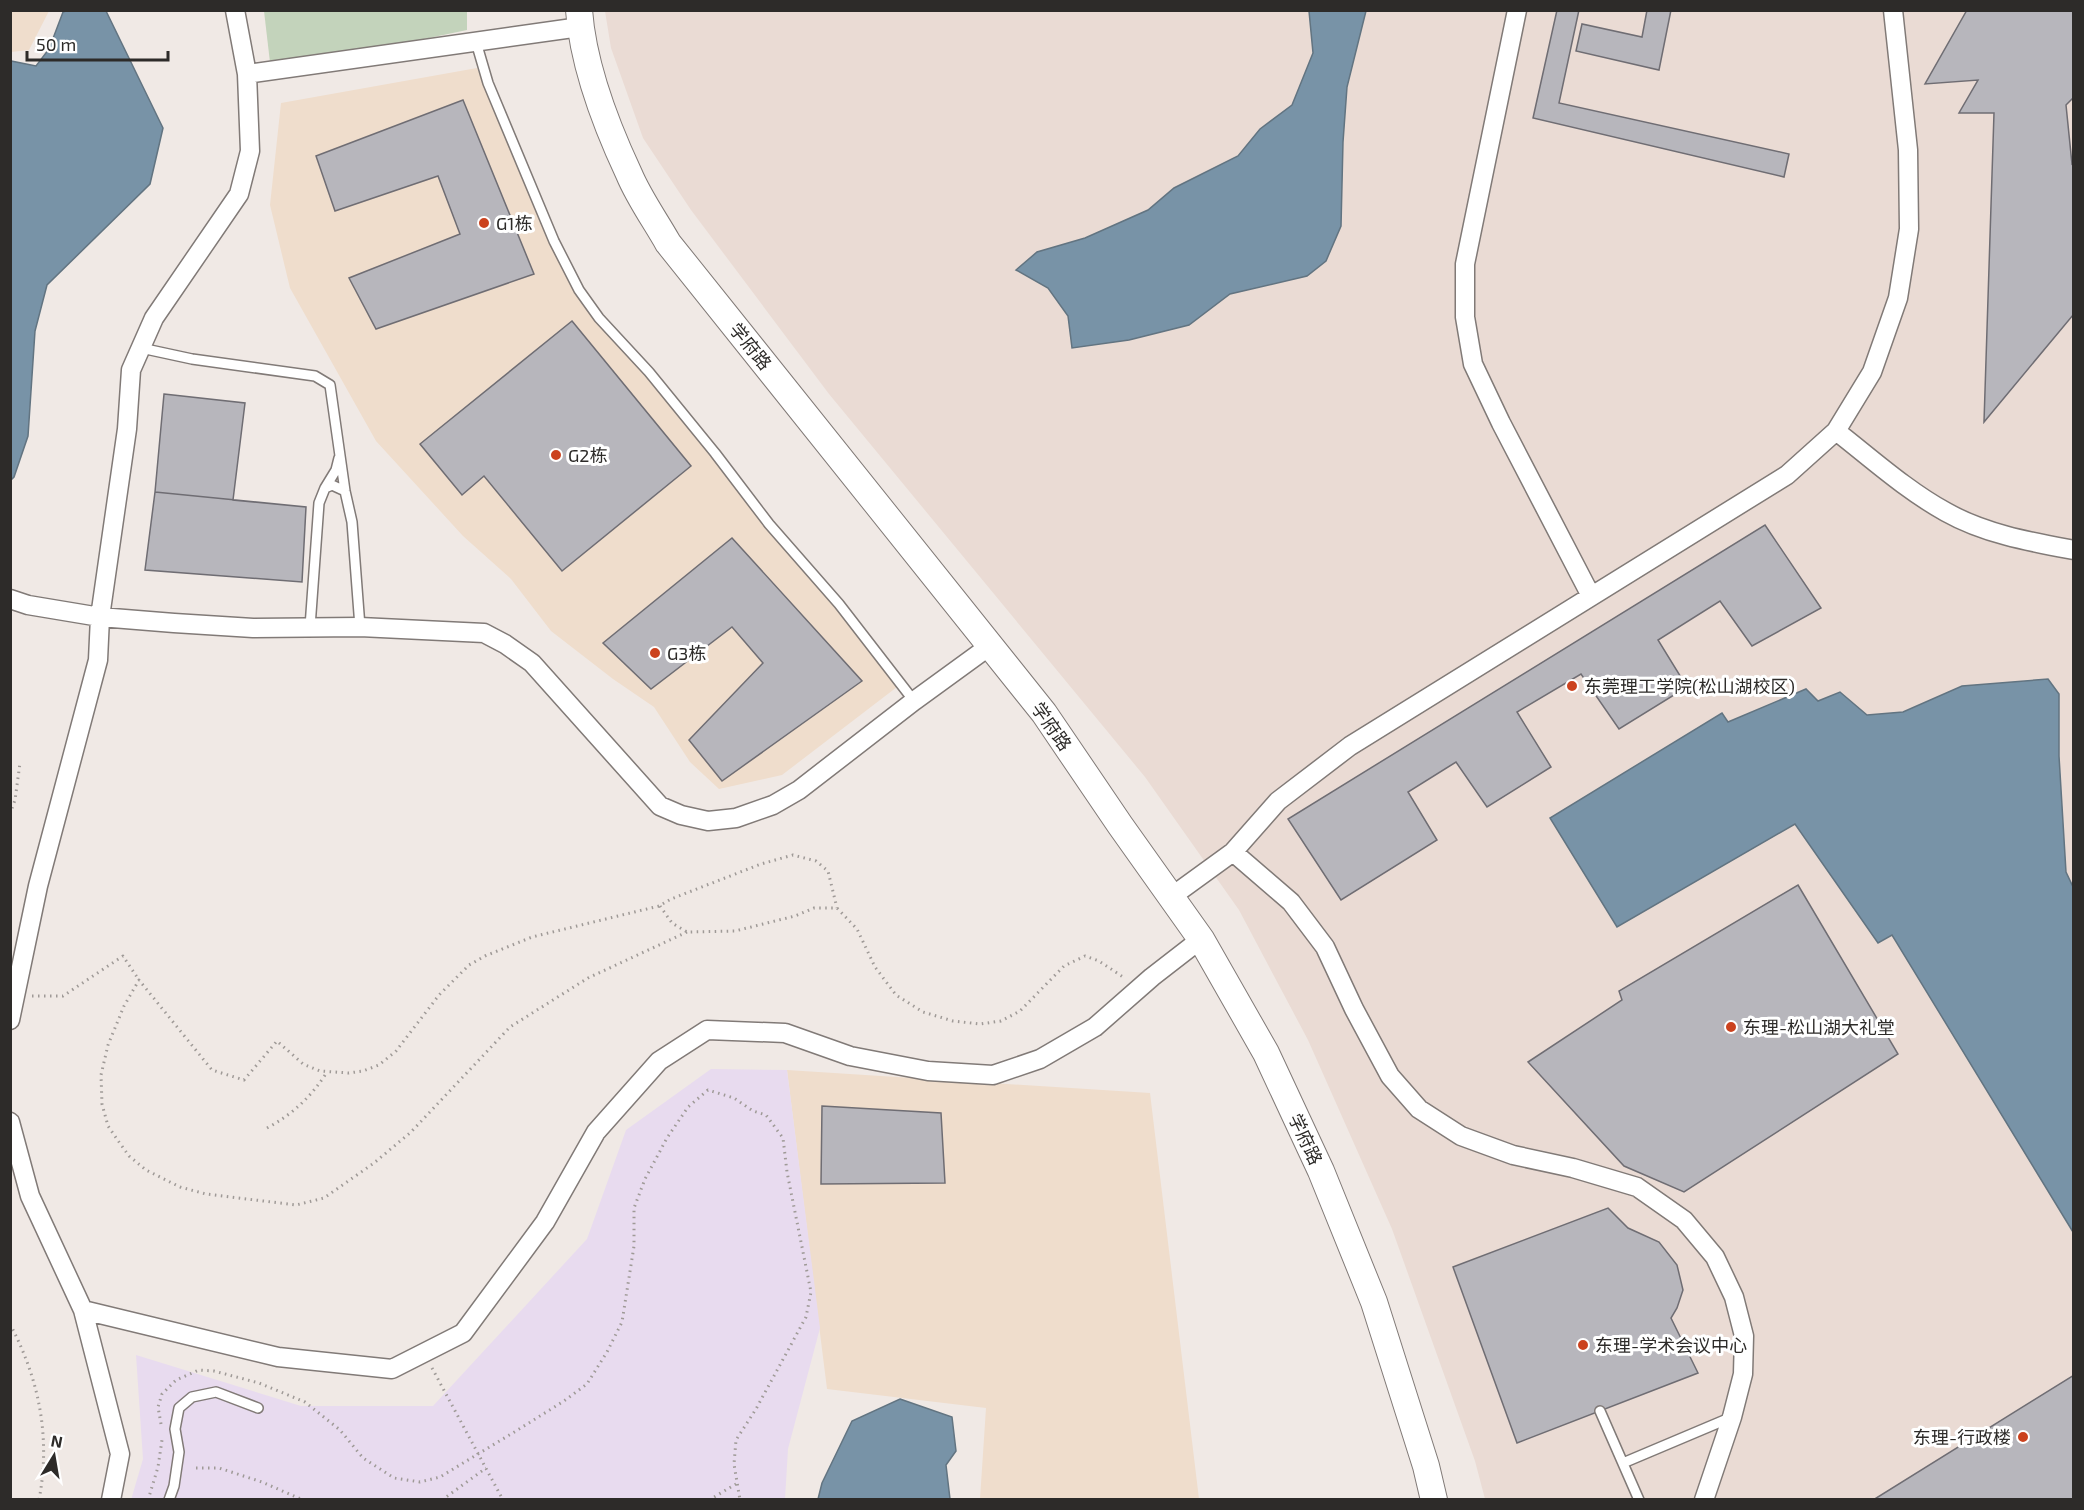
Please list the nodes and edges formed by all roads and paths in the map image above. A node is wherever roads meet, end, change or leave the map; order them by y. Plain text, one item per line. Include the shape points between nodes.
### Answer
1 (235, 10) edge
2 (1517, 10) edge
3 (1893, 10) edge
4 (579, 19) edge
5 (476, 42) junction
6 (247, 74) junction
7 (141, 348) junction
8 (1836, 431) junction
9 (340, 453) junction
10 (325, 488) junction
11 (345, 492) junction
12 (2073, 550) edge
13 (1592, 596) junction
14 (10, 598) edge
15 (100, 617) junction
16 (310, 627) junction
17 (360, 627) junction
18 (990, 645) junction
19 (914, 701) junction
20 (20, 763) dead end
21 (10, 814) edge
22 (1233, 852) junction
23 (1171, 897) junction
24 (659, 906) junction
25 (837, 908) junction
26 (687, 932) junction
27 (1201, 939) junction
28 (139, 980) junction
29 (1140, 988) junction
30 (15, 992) junction
31 (10, 1020) edge
32 (327, 1072) junction
33 (753, 1111) dead end
34 (10, 1122) edge
35 (267, 1128) dead end
36 (82, 1310) junction
37 (10, 1324) edge
38 (424, 1353) junction
39 (258, 1408) dead end
40 (1600, 1411) dead end
41 (1731, 1418) junction
42 (1623, 1463) junction
43 (196, 1468) dead end
44 (486, 1468) junction
45 (737, 1484) junction
46 (39, 1500) edge
47 (111, 1500) edge
48 (169, 1500) edge
49 (303, 1500) edge
50 (442, 1500) edge
51 (503, 1500) edge
52 (709, 1500) edge
53 (740, 1500) edge
54 (1434, 1500) edge
55 (1639, 1500) edge
56 (1704, 1500) edge

1 - 6 street
2 - 13 street via 1466,264 1465,318 1473,364
3 - 8 street via 1908,150 1909,229 1898,298 1872,372
4 - 5 street
4 - 18 street, 学府路 via 599,101 629,176 668,243
5 - 6 street
5 - 19 lane via 488,83 554,241 579,290 839,604
6 - 7 street via 250,151 239,194 154,318
7 - 9 lane via 315,376 330,385
7 - 15 street via 131,370 127,429
8 - 12 street via 1908,488 1948,513 1988,530
8 - 13 street via 1787,475
9 - 10 lane via 336,470
9 - 11 lane
10 - 11 lane via 332,485
10 - 16 lane via 319,503
11 - 17 lane via 352,522
13 - 22 street via 1350,746 1278,801
14 - 15 street via 28,605
15 - 16 street via 253,628
15 - 30 street via 98,660 38,886
16 - 17 street
17 - 19 street via 484,633 505,644 532,663 660,806 708,821 736,818 773,805 799,790
18 - 19 street
18 - 23 street, 学府路 via 1044,713
20 - 21 path
22 - 23 street
22 - 41 street via 1291,902 1325,946 1390,1076 1419,1109 1461,1136 1513,1155 1637,1187 1684,1220 1715,1257 1734,1297 1743,1336 1743,1374
23 - 27 street, 学府路
24 - 25 path via 793,855 816,861 828,871
24 - 26 path via 672,923
24 - 32 path via 532,937 485,956 469,965 439,995 396,1051 379,1065 349,1073
25 - 26 path via 814,908 735,931
25 - 29 path via 857,929 875,966 896,995 923,1012 953,1021 1001,1021 1020,1011 1064,966 1085,956
26 - 28 path via 588,978 510,1027 411,1132 374,1164 324,1198 296,1205 180,1187 146,1170 119,1142 108,1126 102,1104 101,1075 108,1045
27 - 29 street
27 - 54 street, 学府路 via 1266,1053 1321,1171 1374,1302
28 - 30 path via 123,956 63,996 36,998
28 - 32 path via 212,1070 244,1080 277,1041 303,1064
29 - 38 street via 1095,1027 1040,1059 993,1075 928,1071 861,1058 785,1033 707,1030 659,1061 596,1132 545,1222 463,1333
30 - 31 street
32 - 35 path via 300,1106
33 - 45 path via 766,1115 783,1138 811,1292 806,1317 736,1440
34 - 36 street via 30,1196
36 - 38 street via 278,1357 392,1370
36 - 47 street via 120,1454
37 - 46 path via 27,1358 40,1402 44,1463
38 - 44 path
39 - 48 lane via 216,1392 192,1397 179,1408 175,1429 180,1452
40 - 42 lane
41 - 42 lane
41 - 56 street
42 - 55 lane
43 - 49 path via 219,1468
44 - 50 path
44 - 51 path
45 - 52 path
45 - 53 path

